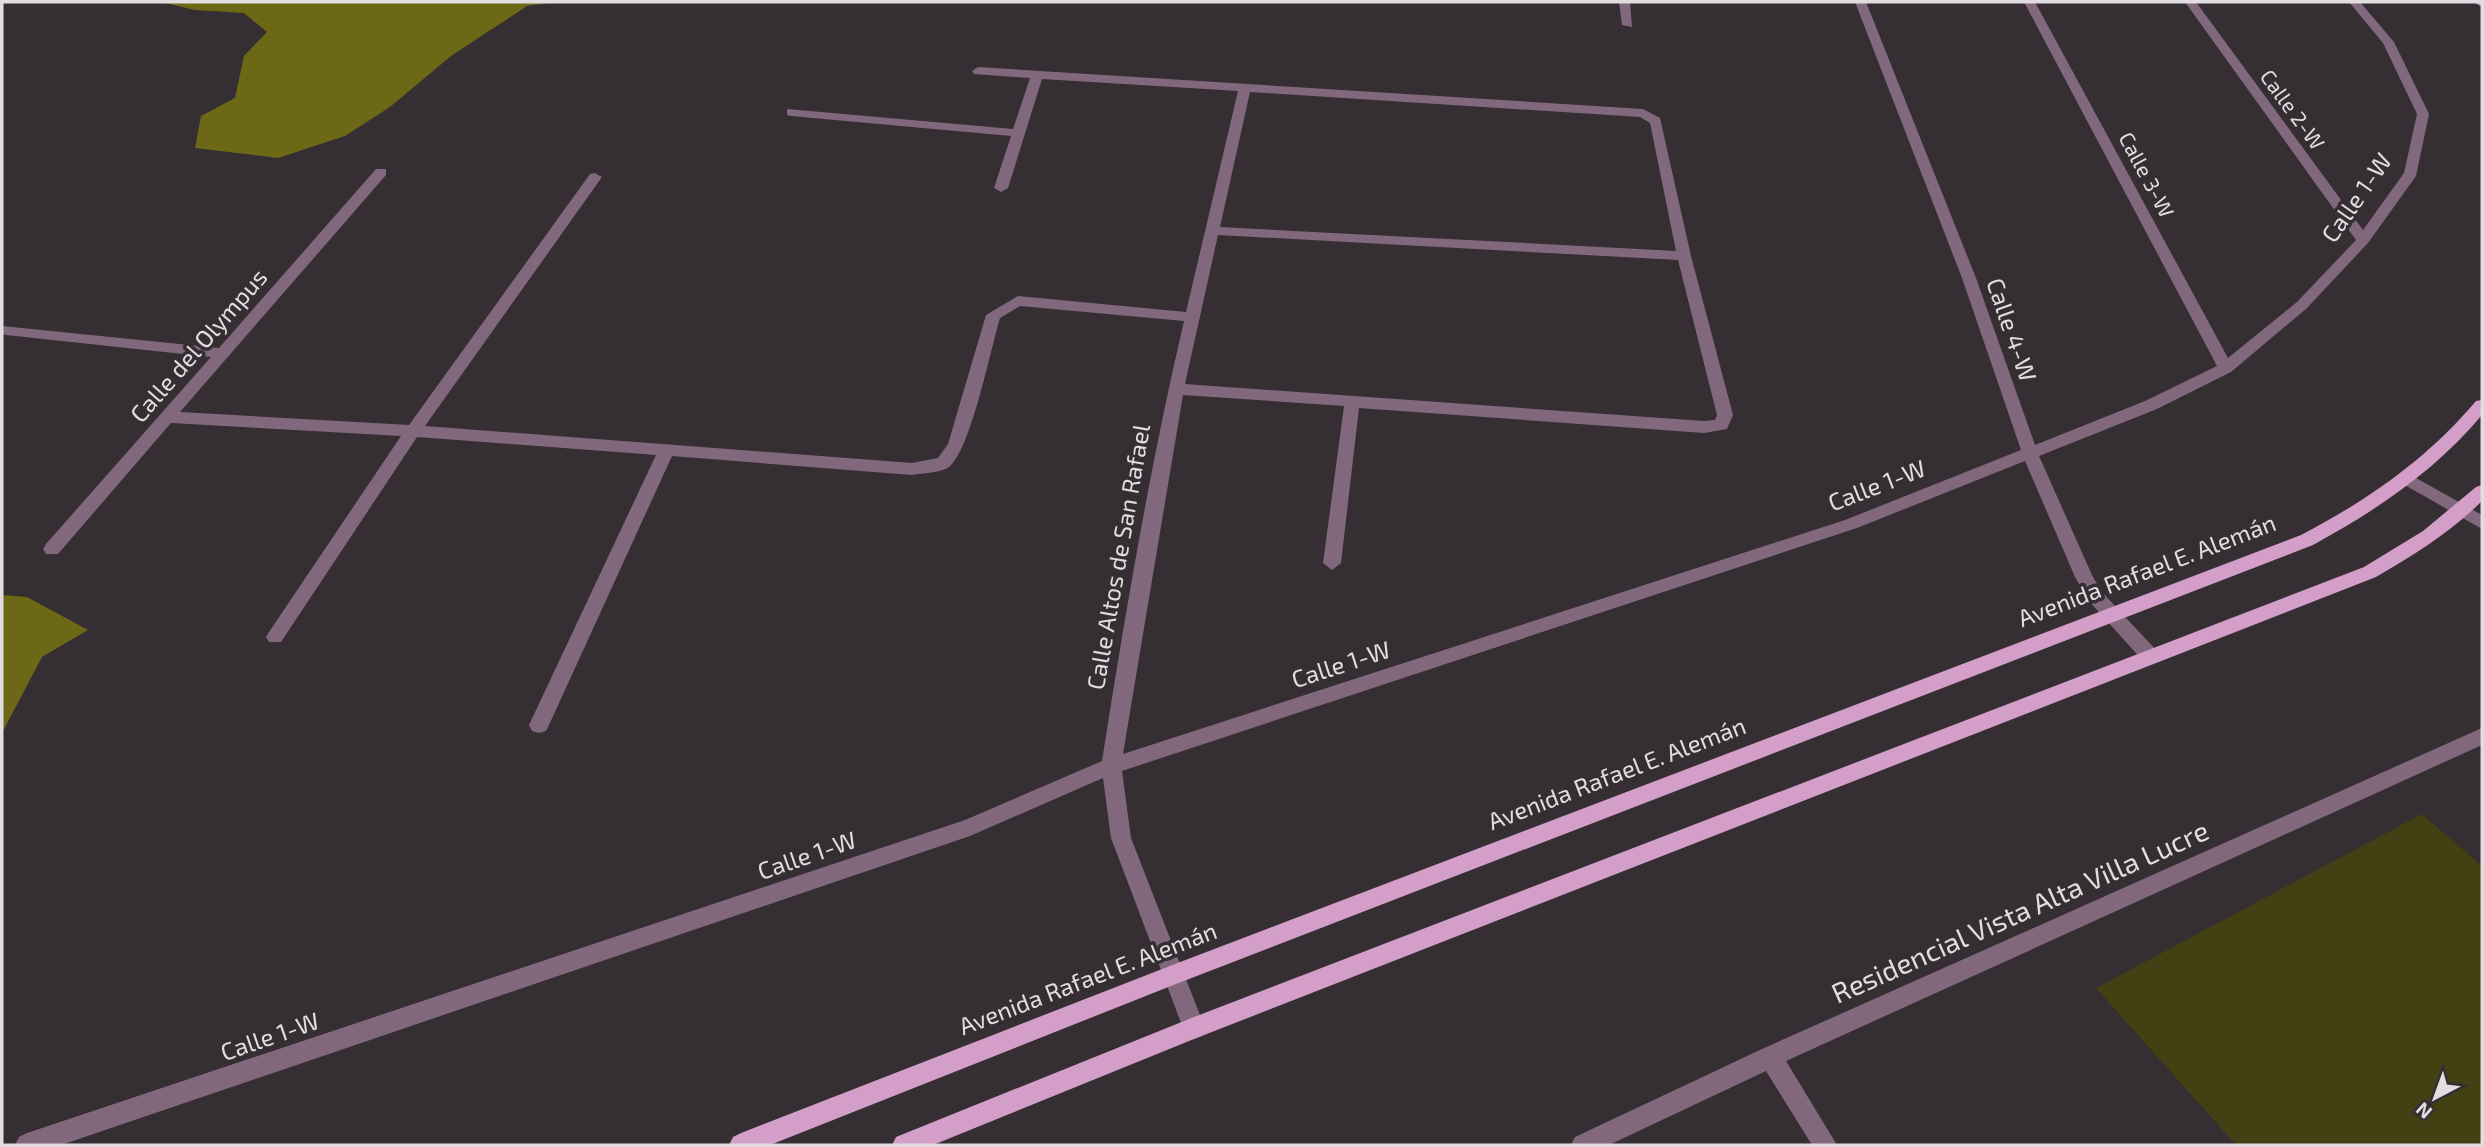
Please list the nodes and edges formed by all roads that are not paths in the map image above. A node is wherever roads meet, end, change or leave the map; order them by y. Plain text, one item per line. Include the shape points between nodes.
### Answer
1 (1624, 2) edge
2 (1860, 2) edge
3 (2029, 2) edge
4 (2190, 2) edge
5 (2354, 2) edge
6 (1628, 25) dead end
7 (978, 71) dead end
8 (1037, 74) junction
9 (1245, 89) junction
10 (791, 112) dead end
11 (1018, 133) junction
12 (380, 172) dead end
13 (595, 177) dead end
14 (1001, 188) dead end
15 (1213, 231) junction
16 (2362, 240) junction
17 (1684, 256) junction
18 (1193, 317) junction
19 (6, 330) dead end
20 (223, 353) junction
21 (2226, 368) junction
22 (1176, 389) junction
23 (1352, 404) junction
24 (2482, 405) edge
25 (167, 417) junction
26 (413, 432) junction
27 (667, 450) junction
28 (2030, 453) junction
29 (2409, 480) junction
30 (2482, 491) edge
31 (2462, 511) junction
32 (2482, 523) edge
33 (52, 549) dead end
34 (1332, 563) dead end
35 (2112, 614) junction
36 (275, 637) dead end
37 (2150, 656) junction
38 (539, 725) dead end
39 (2482, 736) edge
40 (1111, 766) junction
41 (1175, 974) junction
42 (1195, 1028) junction
43 (1770, 1057) junction
44 (27, 1145) edge
45 (741, 1145) edge
46 (904, 1145) edge
47 (1583, 1145) edge
48 (1825, 1145) edge

1 - 6 street
2 - 28 street, Calle 4-W via 1969,278
3 - 21 street, Calle 3-W
4 - 16 street, Calle 2-W
5 - 16 street, Calle 1-W via 2388,42 2423,114 2411,173
7 - 8 street
8 - 9 street
8 - 11 street
9 - 15 street, Calle Altos de San Rafael
9 - 17 street via 1643,113 1656,121
10 - 11 street
11 - 14 street
12 - 20 street, Calle del Olympus
13 - 26 street
15 - 17 street
15 - 18 street, Calle Altos de San Rafael
16 - 21 street, Calle 1-W via 2302,305
17 - 23 street via 1725,415 1721,425
18 - 22 street, Calle Altos de San Rafael
18 - 27 street via 1018,301 1004,307 993,315 956,446 943,463 912,469
19 - 20 street
20 - 25 street, Calle del Olympus
21 - 28 street, Calle 1-W via 2151,405
22 - 23 street
22 - 40 street, Calle Altos de San Rafael
23 - 34 street
24 - 29 main road, Avenida Rafael E. Alemán
25 - 26 street
25 - 33 street, Calle del Olympus
26 - 27 street
26 - 36 street
27 - 38 street
28 - 35 street, Calle 4-W via 2084,577
28 - 40 street, Calle 1-W via 1775,550
29 - 31 street
29 - 35 main road, Avenida Rafael E. Alemán via 2307,540
30 - 31 main road
31 - 32 street
31 - 37 main road via 2419,544 2370,572
35 - 37 street, Calle 4-W
35 - 41 main road, Avenida Rafael E. Alemán
37 - 42 main road
39 - 43 street, Residencial Vista Alta Villa Lucre
40 - 41 street, Calle Altos de San Rafael via 1121,838
40 - 44 street, Calle 1-W via 970,827
41 - 42 street, Calle Altos de San Rafael
41 - 45 main road, Avenida Rafael E. Alemán
42 - 46 main road
43 - 47 street, Residencial Vista Alta Villa Lucre
43 - 48 street

